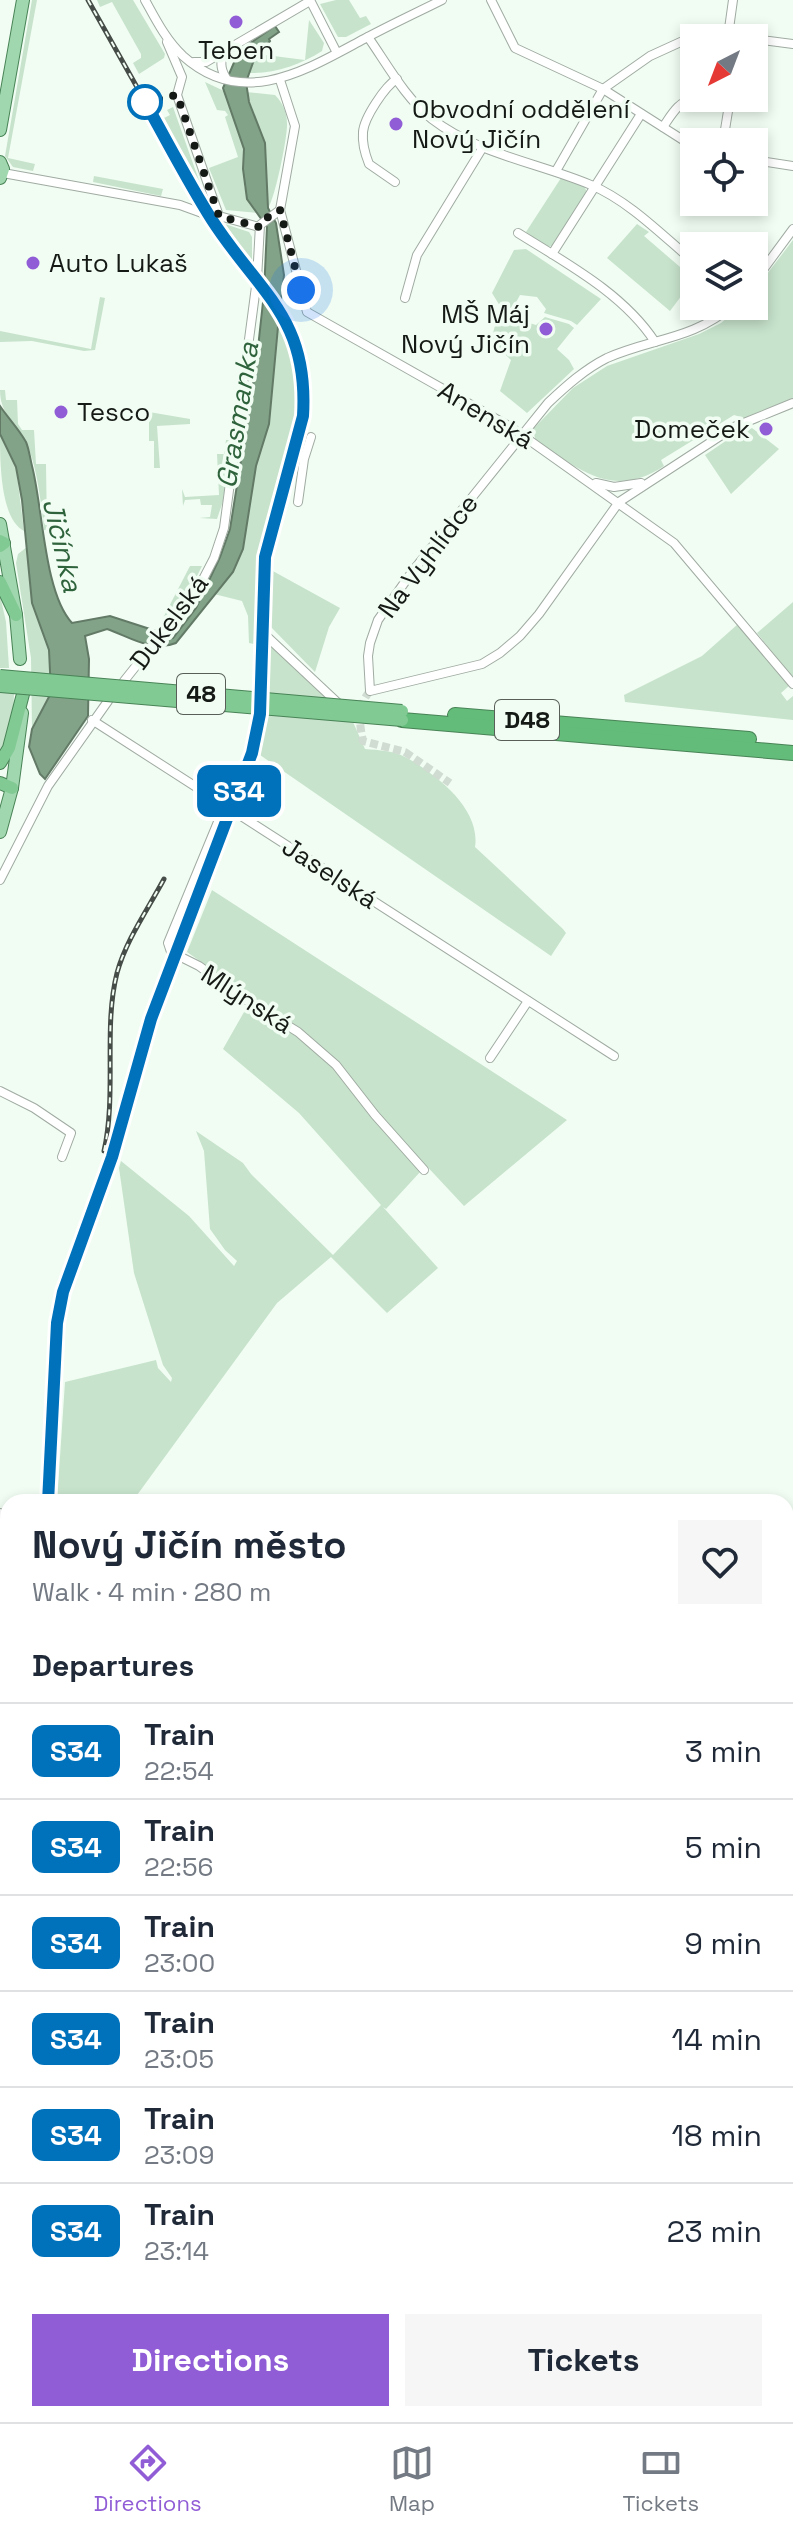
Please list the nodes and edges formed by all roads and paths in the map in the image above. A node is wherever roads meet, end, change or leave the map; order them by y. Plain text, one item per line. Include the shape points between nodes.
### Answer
1 (25, 0) edge
2 (145, 0) edge
3 (442, 0) edge
4 (491, 0) edge
5 (733, 0) edge
6 (310, 1) edge
7 (728, 24) edge
8 (165, 34) junction
9 (368, 37) junction
10 (768, 41) edge
11 (680, 43) edge
12 (793, 44) edge
13 (225, 50) junction
14 (337, 53) junction
15 (189, 61) junction
16 (226, 79) junction
17 (397, 79) junction
18 (280, 80) junction
19 (603, 89) junction
20 (680, 104) edge
21 (641, 114) junction
22 (663, 127) junction
23 (0, 130) edge
24 (680, 138) edge
25 (483, 147) junction
26 (768, 162) edge
27 (793, 166) edge
28 (1, 171) edge
29 (556, 171) junction
30 (395, 182) dead end
31 (595, 187) junction
32 (202, 213) dead end
33 (276, 213) junction
34 (260, 226) junction
35 (793, 229) edge
36 (518, 233) dead end
37 (680, 250) edge
38 (555, 256) junction
39 (768, 263) edge
40 (405, 298) dead end
41 (713, 320) edge
42 (655, 342) junction
43 (793, 403) edge
44 (521, 434) junction
45 (311, 437) dead end
46 (586, 479) junction
47 (653, 480) junction
48 (298, 502) dead end
49 (619, 502) junction
50 (0, 524) edge
51 (1, 543) edge
52 (0, 582) edge
53 (16, 615) junction
54 (261, 631) dead end
55 (20, 659) dead end
56 (0, 676) edge
57 (124, 681) dead end
58 (793, 684) edge
59 (0, 686) edge
60 (23, 694) joint
61 (108, 701) dead end
62 (340, 705) dead end
63 (402, 716) junction
64 (92, 720) junction
65 (793, 743) edge
66 (793, 753) edge
67 (0, 763) edge
68 (6, 790) edge
69 (225, 805) junction
70 (0, 832) edge
71 (0, 880) edge
72 (528, 1001) junction
73 (614, 1056) dead end
74 (490, 1058) dead end
75 (0, 1091) edge
76 (62, 1157) dead end
77 (424, 1170) dead end

1 - 23 main road
2 - 8 street
3 - 9 street
4 - 19 street via 515,48
5 - 7 street
6 - 13 street
6 - 14 street
8 - 15 street
8 - 34 street via 182,77 177,95 219,216
9 - 14 street
9 - 17 street
10 - 12 street
11 - 19 street
13 - 15 street via 206,62
13 - 16 street via 221,70
14 - 18 street
15 - 16 street
16 - 18 street
17 - 25 street via 433,120
17 - 30 street via 388,85 362,135 369,164
18 - 33 street via 295,126
19 - 21 street
19 - 29 street
20 - 22 street
21 - 22 street
21 - 31 street
22 - 24 street
25 - 29 street
25 - 40 street via 417,255
26 - 27 street
28 - 32 street
29 - 31 street
31 - 37 street
31 - 38 street
33 - 34 street
33 - 44 street, Anenská via 307,312
34 - 57 street, Dukelská via 227,513 214,558 199,587
35 - 39 street
36 - 38 street
38 - 42 street via 601,287 642,323
41 - 42 street, Na Vyhlídce
42 - 44 street, Na Vyhlídce via 591,368 548,403
43 - 47 street via 734,427
44 - 46 street, Anenská
44 - 49 street, Na Vyhlídce via 378,620 368,656 370,691 482,664 500,653 539,614
45 - 48 street
46 - 47 street via 614,487
46 - 49 street, Anenská
47 - 49 street
49 - 58 street, Anenská via 674,543
50 - 51 main road
51 - 53 main road
52 - 53 highway
53 - 55 main road
54 - 62 street
56 - 63 highway, 48, bridge
59 - 63 highway, 48, bridge
60 - 67 highway
60 - 68 main road
61 - 64 street
63 - 65 highway, D48
63 - 66 highway, D48
64 - 69 street, Jaselská
64 - 71 street via 48,786
68 - 70 main road
69 - 72 street, Jaselská
69 - 77 street, Mlýnská via 168,943 171,952 298,1032 336,1065
72 - 73 street, Jaselská
72 - 74 street
75 - 76 street via 71,1133

